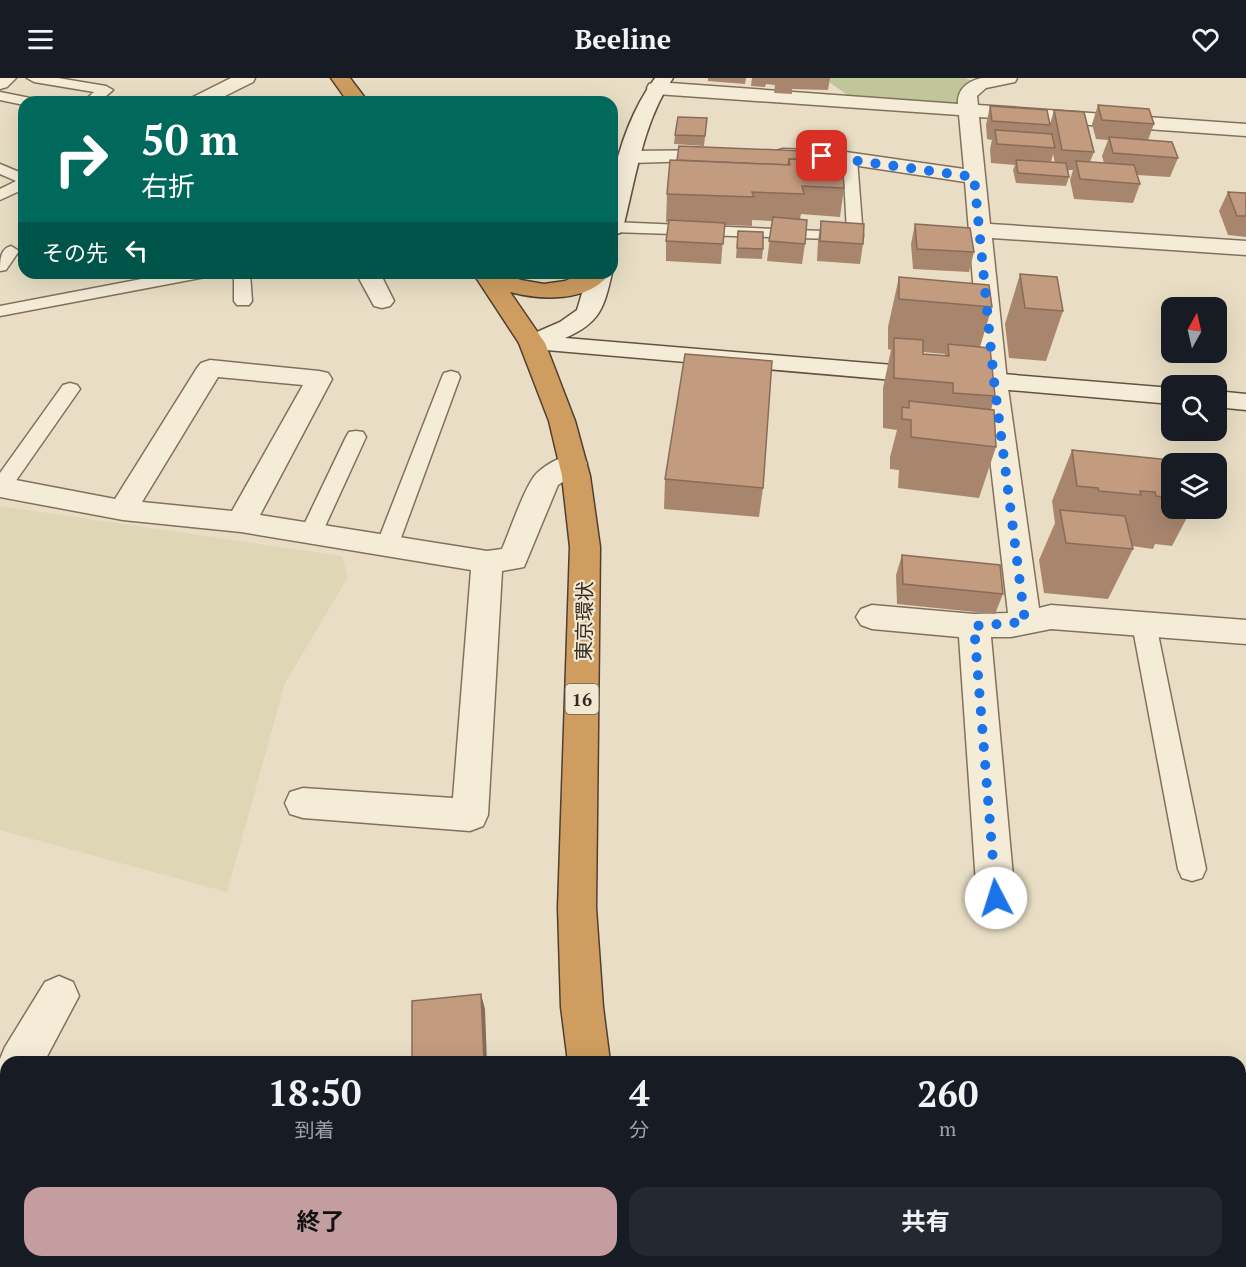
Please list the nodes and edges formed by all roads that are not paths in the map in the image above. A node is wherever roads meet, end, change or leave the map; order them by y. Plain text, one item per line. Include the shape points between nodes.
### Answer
1 (7, 78) edge
2 (34, 78) edge
3 (246, 78) edge
4 (340, 78) edge
5 (1008, 78) edge
6 (0, 83) edge
7 (660, 83) edge
8 (0, 96) edge
9 (98, 96) edge
10 (210, 96) edge
11 (354, 96) edge
12 (18, 100) edge
13 (968, 112) junction
14 (1246, 130) edge
15 (742, 155) edge
16 (765, 155) edge
17 (631, 157) junction
18 (850, 159) junction
19 (0, 169) edge
20 (974, 177) junction
21 (18, 178) edge
22 (18, 184) edge
23 (0, 195) edge
24 (618, 205) edge
25 (618, 227) edge
26 (979, 230) junction
27 (1246, 248) edge
28 (11, 251) dead end
29 (0, 266) edge
30 (145, 279) edge
31 (242, 279) edge
32 (371, 279) edge
33 (490, 279) edge
34 (496, 279) edge
35 (588, 279) edge
36 (598, 279) edge
37 (0, 293) edge
38 (382, 301) dead end
39 (243, 302) dead end
40 (4, 310) edge
41 (532, 343) junction
42 (451, 377) dead end
43 (994, 381) junction
44 (70, 389) dead end
45 (1161, 395) edge
46 (1227, 400) edge
47 (1246, 402) edge
48 (356, 437) dead end
49 (573, 463) junction
50 (1, 487) edge
51 (123, 510) junction
52 (241, 522) junction
53 (311, 533) junction
54 (387, 546) junction
55 (487, 562) junction
56 (873, 617) dead end
57 (1025, 622) junction
58 (1144, 624) junction
59 (974, 626) junction
60 (1246, 632) edge
61 (303, 803) dead end
62 (1192, 869) dead end
63 (996, 898) dead end
64 (59, 996) dead end
65 (24, 1056) edge
66 (588, 1056) edge

1 - 6 street
2 - 9 lane via 106,90
3 - 10 street
4 - 11 highway
5 - 13 street via 980,84 967,94
7 - 13 street
7 - 17 street via 646,107
8 - 12 lane
13 - 14 street
13 - 20 street
15 - 17 street
16 - 18 street
17 - 24 street
18 - 20 street
18 - 25 lane via 855,237
19 - 21 lane
20 - 26 street
22 - 23 lane
26 - 27 street
26 - 43 street
28 - 29 lane
30 - 40 lane
31 - 39 lane
32 - 38 street
33 - 41 highway, 東京環状 / 16
34 - 35 highway, 16 via 507,285 556,291
36 - 41 street via 586,315
37 - 40 lane
41 - 43 street
41 - 49 highway, 東京環状 / 16 via 562,421
42 - 54 lane
43 - 45 street
43 - 57 street
44 - 50 lane
46 - 47 street
48 - 53 lane
49 - 55 street via 546,480 513,559
49 - 66 highway, 東京環状 / 16 via 585,547 577,908
50 - 51 street
51 - 52 street
51 - 52 street via 210,368 319,378
52 - 53 street
53 - 54 street
54 - 55 street
55 - 61 street via 470,815
56 - 59 street
57 - 58 street via 1051,617
57 - 59 street
58 - 60 street
58 - 62 lane
59 - 63 street
64 - 65 street

